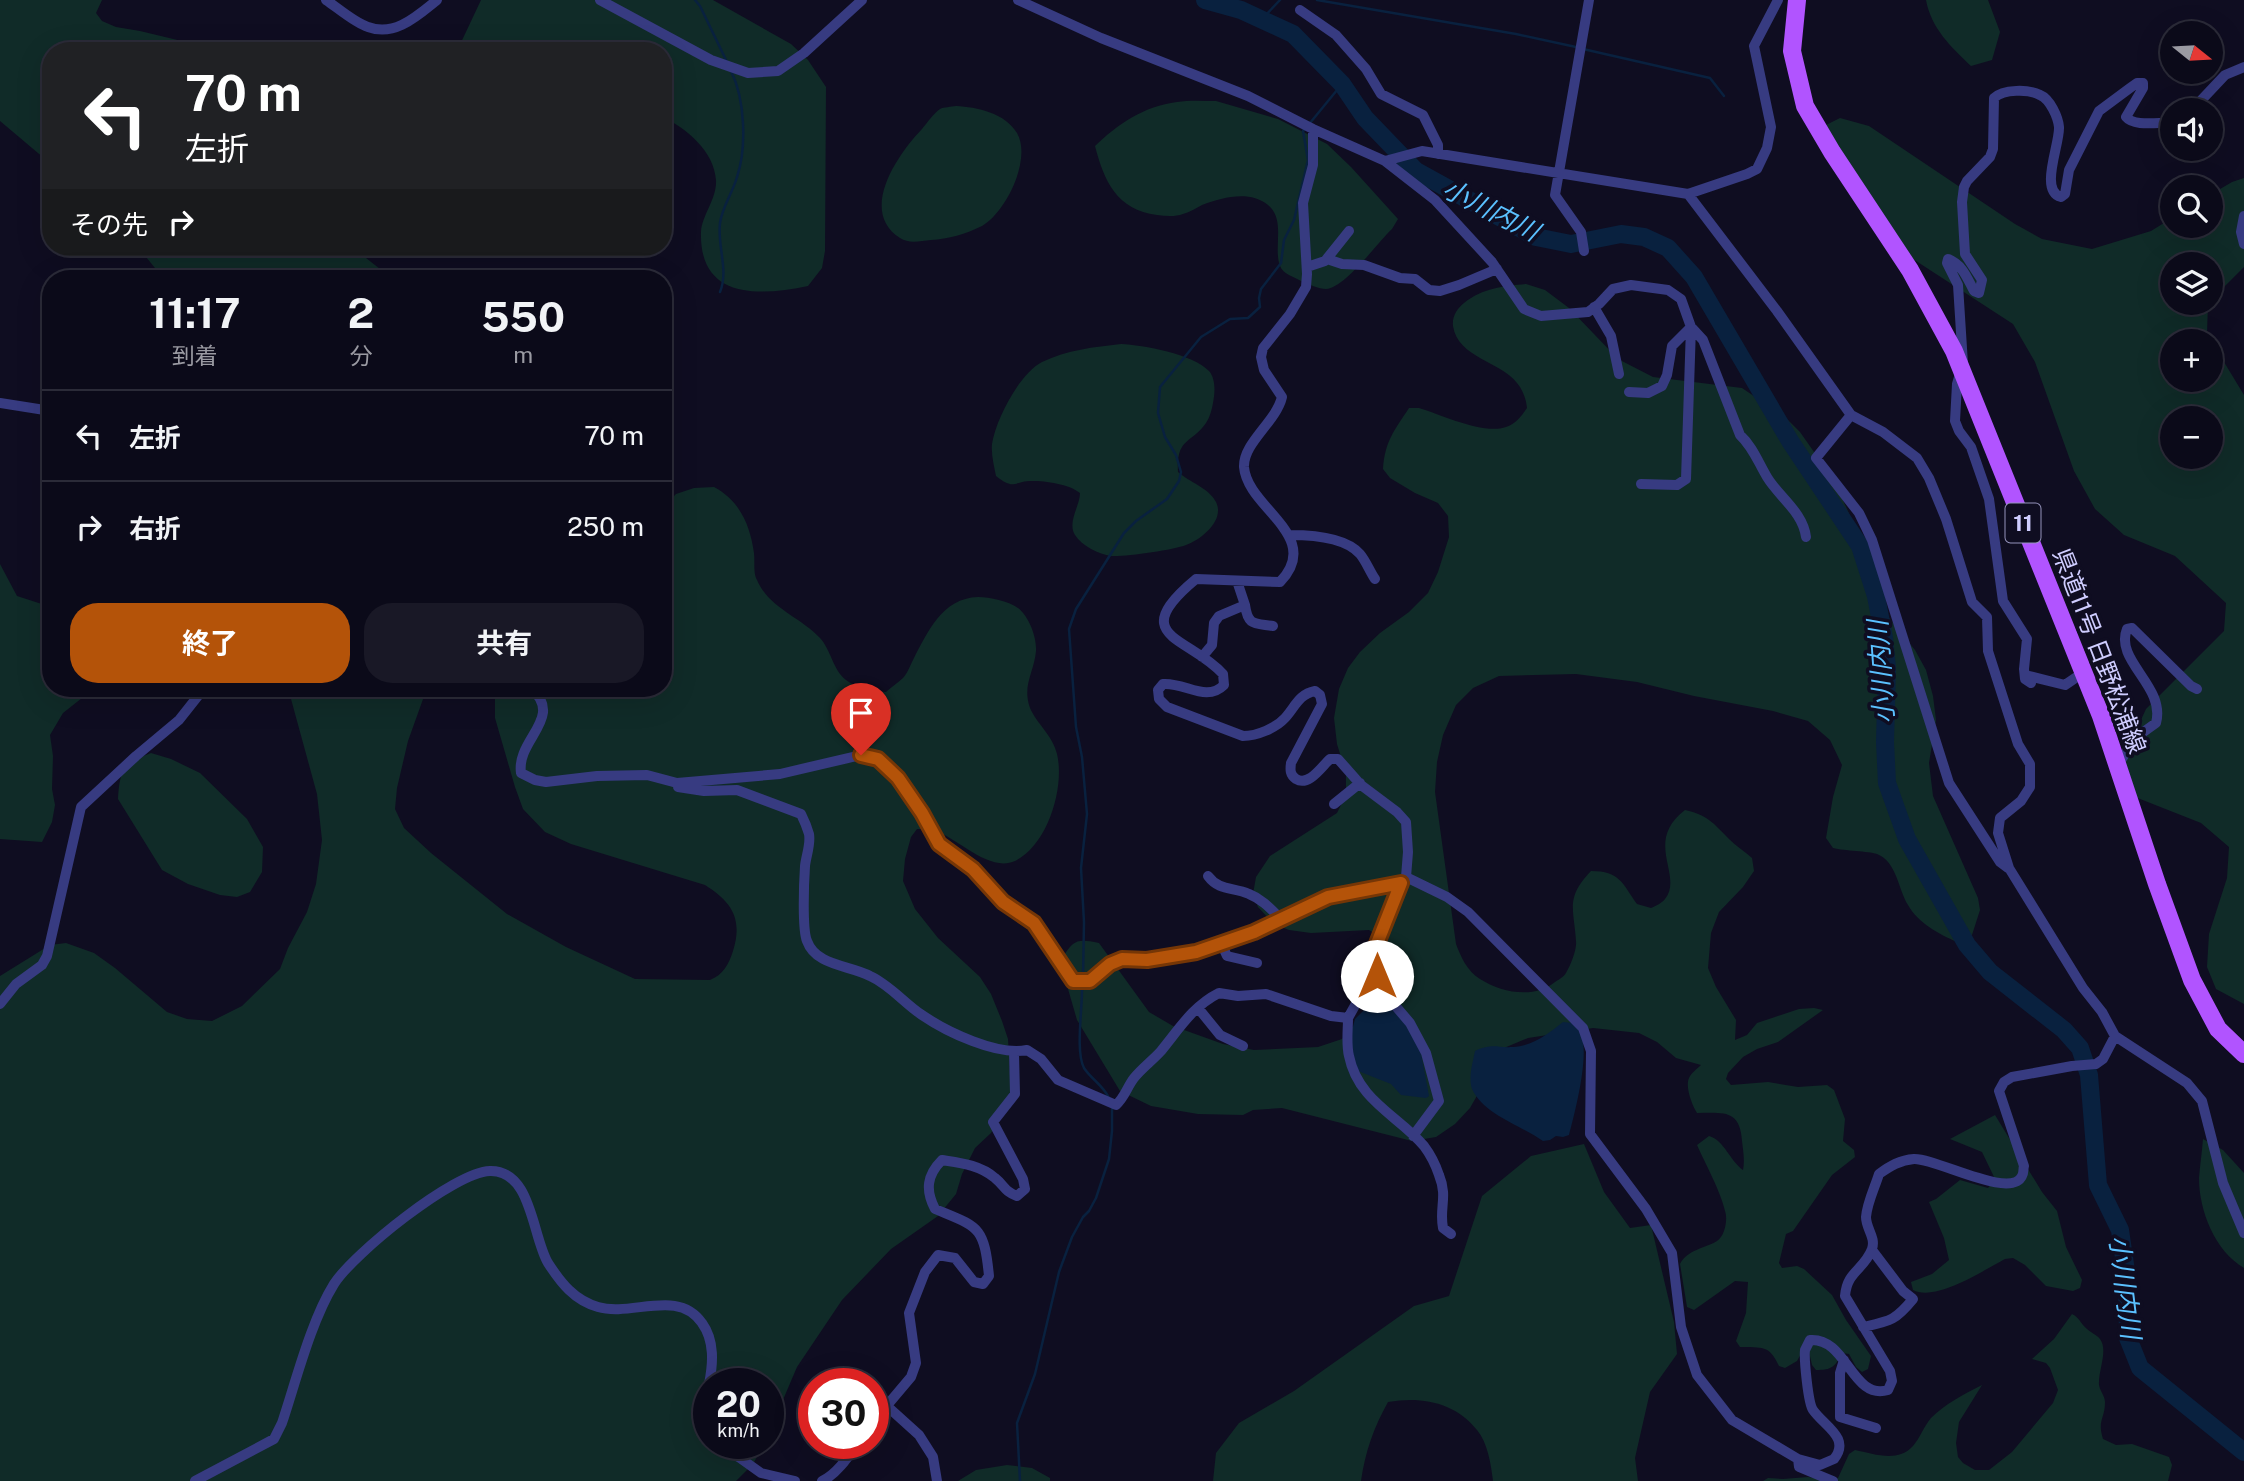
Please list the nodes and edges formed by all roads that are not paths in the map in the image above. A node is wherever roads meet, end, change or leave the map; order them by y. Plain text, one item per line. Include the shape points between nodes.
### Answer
1 (326, 0) edge
2 (437, 0) edge
3 (600, 0) edge
4 (862, 0) edge
5 (1018, 0) edge
6 (1589, 0) edge
7 (1778, 0) edge
8 (1797, 0) edge
9 (1300, 10) dead end
10 (2244, 67) edge
11 (2203, 98) edge
12 (2160, 123) edge
13 (1313, 129) junction
14 (1438, 154) junction
15 (1385, 160) junction
16 (1559, 174) junction
17 (1688, 194) junction
18 (2244, 216) edge
19 (1349, 231) dead end
20 (2244, 244) edge
21 (1584, 251) dead end
22 (1327, 258) junction
23 (1307, 267) junction
24 (1497, 269) junction
25 (1594, 307) junction
26 (1691, 327) junction
27 (1961, 370) junction
28 (1619, 374) dead end
29 (1629, 392) dead end
30 (0, 403) edge
31 (42, 410) edge
32 (1851, 415) junction
33 (1641, 484) dead end
34 (1290, 534) junction
35 (1806, 537) dead end
36 (1375, 579) dead end
37 (1237, 581) junction
38 (1245, 606) junction
39 (1273, 626) dead end
40 (1202, 657) junction
41 (2084, 672) junction
42 (2197, 689) dead end
43 (197, 697) edge
44 (540, 697) edge
45 (2118, 765) junction
46 (647, 775) junction
47 (1360, 783) junction
48 (1334, 804) dead end
49 (2009, 869) junction
50 (1208, 876) dead end
51 (1403, 880) junction
52 (1281, 919) junction
53 (1221, 943) junction
54 (1257, 963) dead end
55 (1377, 976) junction
56 (0, 1004) edge
57 (1198, 1008) junction
58 (1348, 1018) junction
59 (2115, 1036) junction
60 (1243, 1046) dead end
61 (1014, 1053) junction
62 (2244, 1054) edge
63 (1413, 1136) junction
64 (2244, 1233) edge
65 (1451, 1234) dead end
66 (1872, 1250) junction
67 (1863, 1327) junction
68 (1844, 1360) junction
69 (710, 1368) edge
70 (889, 1406) edge
71 (889, 1408) edge
72 (1876, 1428) dead end
73 (741, 1459) edge
74 (845, 1459) edge
75 (1798, 1459) junction
76 (195, 1481) edge
77 (796, 1481) edge
78 (822, 1481) edge
79 (937, 1481) edge
80 (1833, 1481) edge

1 - 2 street via 368,27 386,29 402,26
3 - 4 street via 711,60 748,73 778,71
5 - 13 street via 1248,96
6 - 16 street
7 - 17 street via 1754,46 1771,127 1767,148 1757,169
8 - 27 main road, 県道11号 日野松浦線 / 11 via 1792,51 1805,106 1910,270
9 - 14 street via 1336,35 1381,94 1423,115
10 - 11 street via 2225,75
12 - 27 street via 2137,124 2126,117 2143,88 2143,83 2137,83 2099,111 2069,170 2061,197 2052,190 2059,129 2049,103 2042,95 1998,93 1994,98 1993,149 1967,181 1962,202 1965,254 1982,280 1979,293 1965,271 1948,259 1958,285
13 - 15 street
13 - 23 street via 1313,165 1303,203
14 - 15 street via 1422,151
14 - 16 street
15 - 24 street via 1435,200
16 - 17 street
16 - 21 street via 1555,195 1581,232
17 - 32 street
18 - 20 street
19 - 22 street
22 - 23 street
22 - 24 street via 1415,279 1429,290 1440,291
23 - 34 street via 1306,287 1263,348 1264,370 1282,397 1279,409 1246,453 1244,465 1247,482
24 - 25 street via 1524,309 1541,316 1588,312
25 - 26 street via 1613,289 1631,285 1668,290 1681,299
25 - 28 street via 1611,337
26 - 29 street via 1672,346 1662,386 1648,393
26 - 33 street via 1686,479 1677,485
26 - 35 street via 1703,340 1740,435 1804,524
27 - 41 main road, 県道11号 日野松浦線 / 11
27 - 41 street via 1955,421 1971,447 1989,499 2003,601 2027,639 2028,679 2065,685
30 - 31 street
32 - 49 street via 1816,458 1859,513 1872,540 1949,783
32 - 49 street via 1917,458 1946,519 1972,602 1987,617 1988,651 2018,744 2031,764 2029,788 2000,818 1998,834
34 - 36 street via 1318,535 1343,544 1359,553
34 - 37 street via 1293,557 1289,573 1280,582
37 - 38 street
37 - 40 street via 1196,579 1164,616 1170,637
38 - 39 street via 1252,623
38 - 40 street via 1219,617 1212,645
40 - 47 street via 1223,674 1224,685 1206,694 1163,684 1159,699 1167,707 1254,736 1283,720 1300,698 1315,691 1322,704 1290,763 1290,772 1301,781 1309,779 1330,759 1338,759
41 - 45 main road, 県道11号 日野松浦線 / 11
42 - 45 street via 2132,628 2127,629 2127,649 2159,713 2156,723 2135,738
43 - 56 street via 179,720 81,807 47,956
44 - 46 street via 543,715 520,764 521,773 546,782
45 - 62 main road, 県道11号 日野松浦線 / 11 via 2192,980 2218,1029
46 - 53 street via 677,783 780,774 861,755 878,759 898,778 939,844 973,869 1003,902 1034,923 1073,981 1090,981 1122,959 1147,960
46 - 61 street via 660,784 704,791 737,790 801,814 809,836 806,940 815,954 871,976 923,1016 969,1040
47 - 48 street
47 - 51 street via 1406,822 1408,852
49 - 59 street
50 - 52 street via 1224,889 1264,902
51 - 52 street via 1328,897
51 - 55 street via 1376,946
51 - 75 street via 1447,897 1468,912 1583,1028 1591,1051 1590,1134 1646,1209 1672,1253 1681,1327 1697,1375 1732,1420
52 - 53 street
53 - 54 street via 1227,956
55 - 58 street
55 - 63 street via 1426,1053 1439,1101
57 - 58 street via 1219,993 1266,994
57 - 60 street via 1220,1035
57 - 61 street via 1132,1080 1116,1105 1058,1080 1027,1050
58 - 63 street via 1349,1056 1360,1082
59 - 64 street via 2187,1083 2202,1101 2223,1183
59 - 66 street via 2104,1059 2096,1064 2004,1082 1999,1091 2024,1166 2017,1182 1997,1184 1916,1159 1899,1162 1880,1174 1866,1215
61 - 70 street via 1015,1094 993,1122 1025,1189 1017,1196 1006,1191 995,1178 971,1164 942,1160 931,1172 928,1196 934,1209 973,1225 983,1239 989,1276 982,1284 974,1282 955,1258 938,1255 930,1263 909,1313 916,1363
63 - 65 street via 1425,1147 1439,1174 1445,1192 1441,1219
66 - 67 street via 1846,1282 1845,1296
66 - 67 street via 1913,1299 1889,1321
67 - 68 street via 1890,1371 1888,1390 1871,1390
68 - 72 street via 1840,1417
68 - 75 street via 1828,1342 1818,1339 1810,1340 1805,1349 1807,1398 1841,1447 1826,1464
69 - 76 street via 707,1329 685,1308 600,1307 575,1297 545,1258 522,1189 506,1174 488,1171 425,1202 348,1267 334,1283 319,1314 274,1439
71 - 79 street via 919,1435 933,1457
73 - 77 street via 761,1474
74 - 78 street
75 - 80 street via 1799,1467

